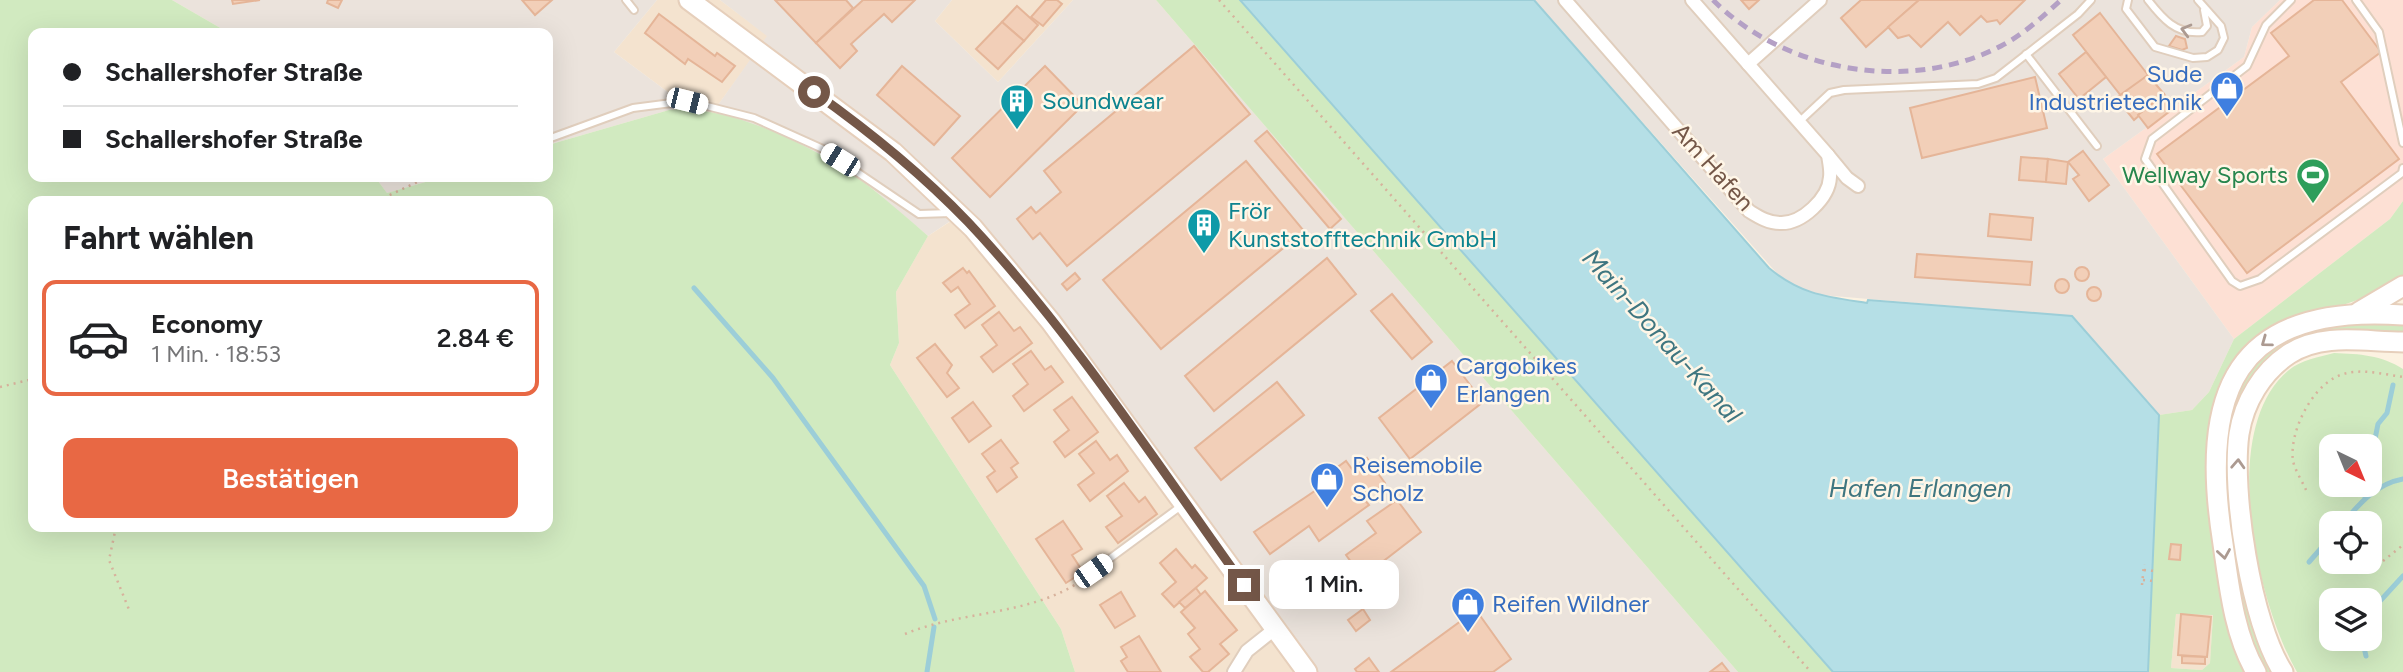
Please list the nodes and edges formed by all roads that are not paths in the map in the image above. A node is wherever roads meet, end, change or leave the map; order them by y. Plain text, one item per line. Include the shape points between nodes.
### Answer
1 (625, 0) edge
2 (689, 0) edge
3 (1565, 0) edge
4 (1692, 0) edge
5 (1820, 0) edge
6 (2091, 0) edge
7 (2128, 0) edge
8 (2148, 0) edge
9 (2291, 0) edge
10 (2356, 0) edge
11 (2199, 1) edge
12 (634, 10) dead end
13 (2026, 54) junction
14 (1748, 64) junction
15 (1800, 121) junction
16 (553, 137) edge
17 (2403, 143) edge
18 (2097, 146) dead end
19 (1828, 155) junction
20 (2403, 167) edge
21 (1858, 186) dead end
22 (960, 214) junction
23 (2403, 286) edge
24 (2358, 312) junction
25 (2403, 315) edge
26 (2383, 342) junction
27 (2403, 342) edge
28 (2403, 354) edge
29 (1185, 502) junction
30 (1093, 571) road end
31 (1276, 628) junction
32 (1234, 672) edge
33 (1307, 672) edge
34 (2256, 672) edge
35 (2283, 672) edge

1 - 12 lane
2 - 22 main road via 893,152
3 - 19 street, Am Hafen via 1749,211 1784,224 1807,213 1825,194 1830,178
4 - 14 street
5 - 14 street
6 - 13 lane
7 - 11 lane via 2126,9 2155,47 2193,58 2218,50 2224,38 2221,26
11 -> 8 lane via 2207,26 2195,33 2167,24
9 - 20 lane via 2266,25 2247,66 2152,139 2145,159 2240,286 2260,279 2402,173
10 - 17 lane via 2379,32
13 - 15 lane via 1996,78 1978,84 1830,93
13 - 18 lane
14 - 15 street
15 - 19 street
16 - 22 lane via 633,108 687,101 754,118 823,149 919,214
19 - 21 street
22 - 29 main road via 1039,306
23 - 24 main road
24 - 25 main road
24 -> 34 main road via 2309,321 2280,332 2257,348 2241,369 2219,419 2214,489 2234,607
26 - 27 main road
26 - 28 main road
35 -> 26 main road via 2254,593 2237,486 2239,433 2246,409 2269,370 2289,354 2332,340
29 - 30 lane
29 - 31 main road
31 - 32 street via 1247,651
31 - 33 main road

